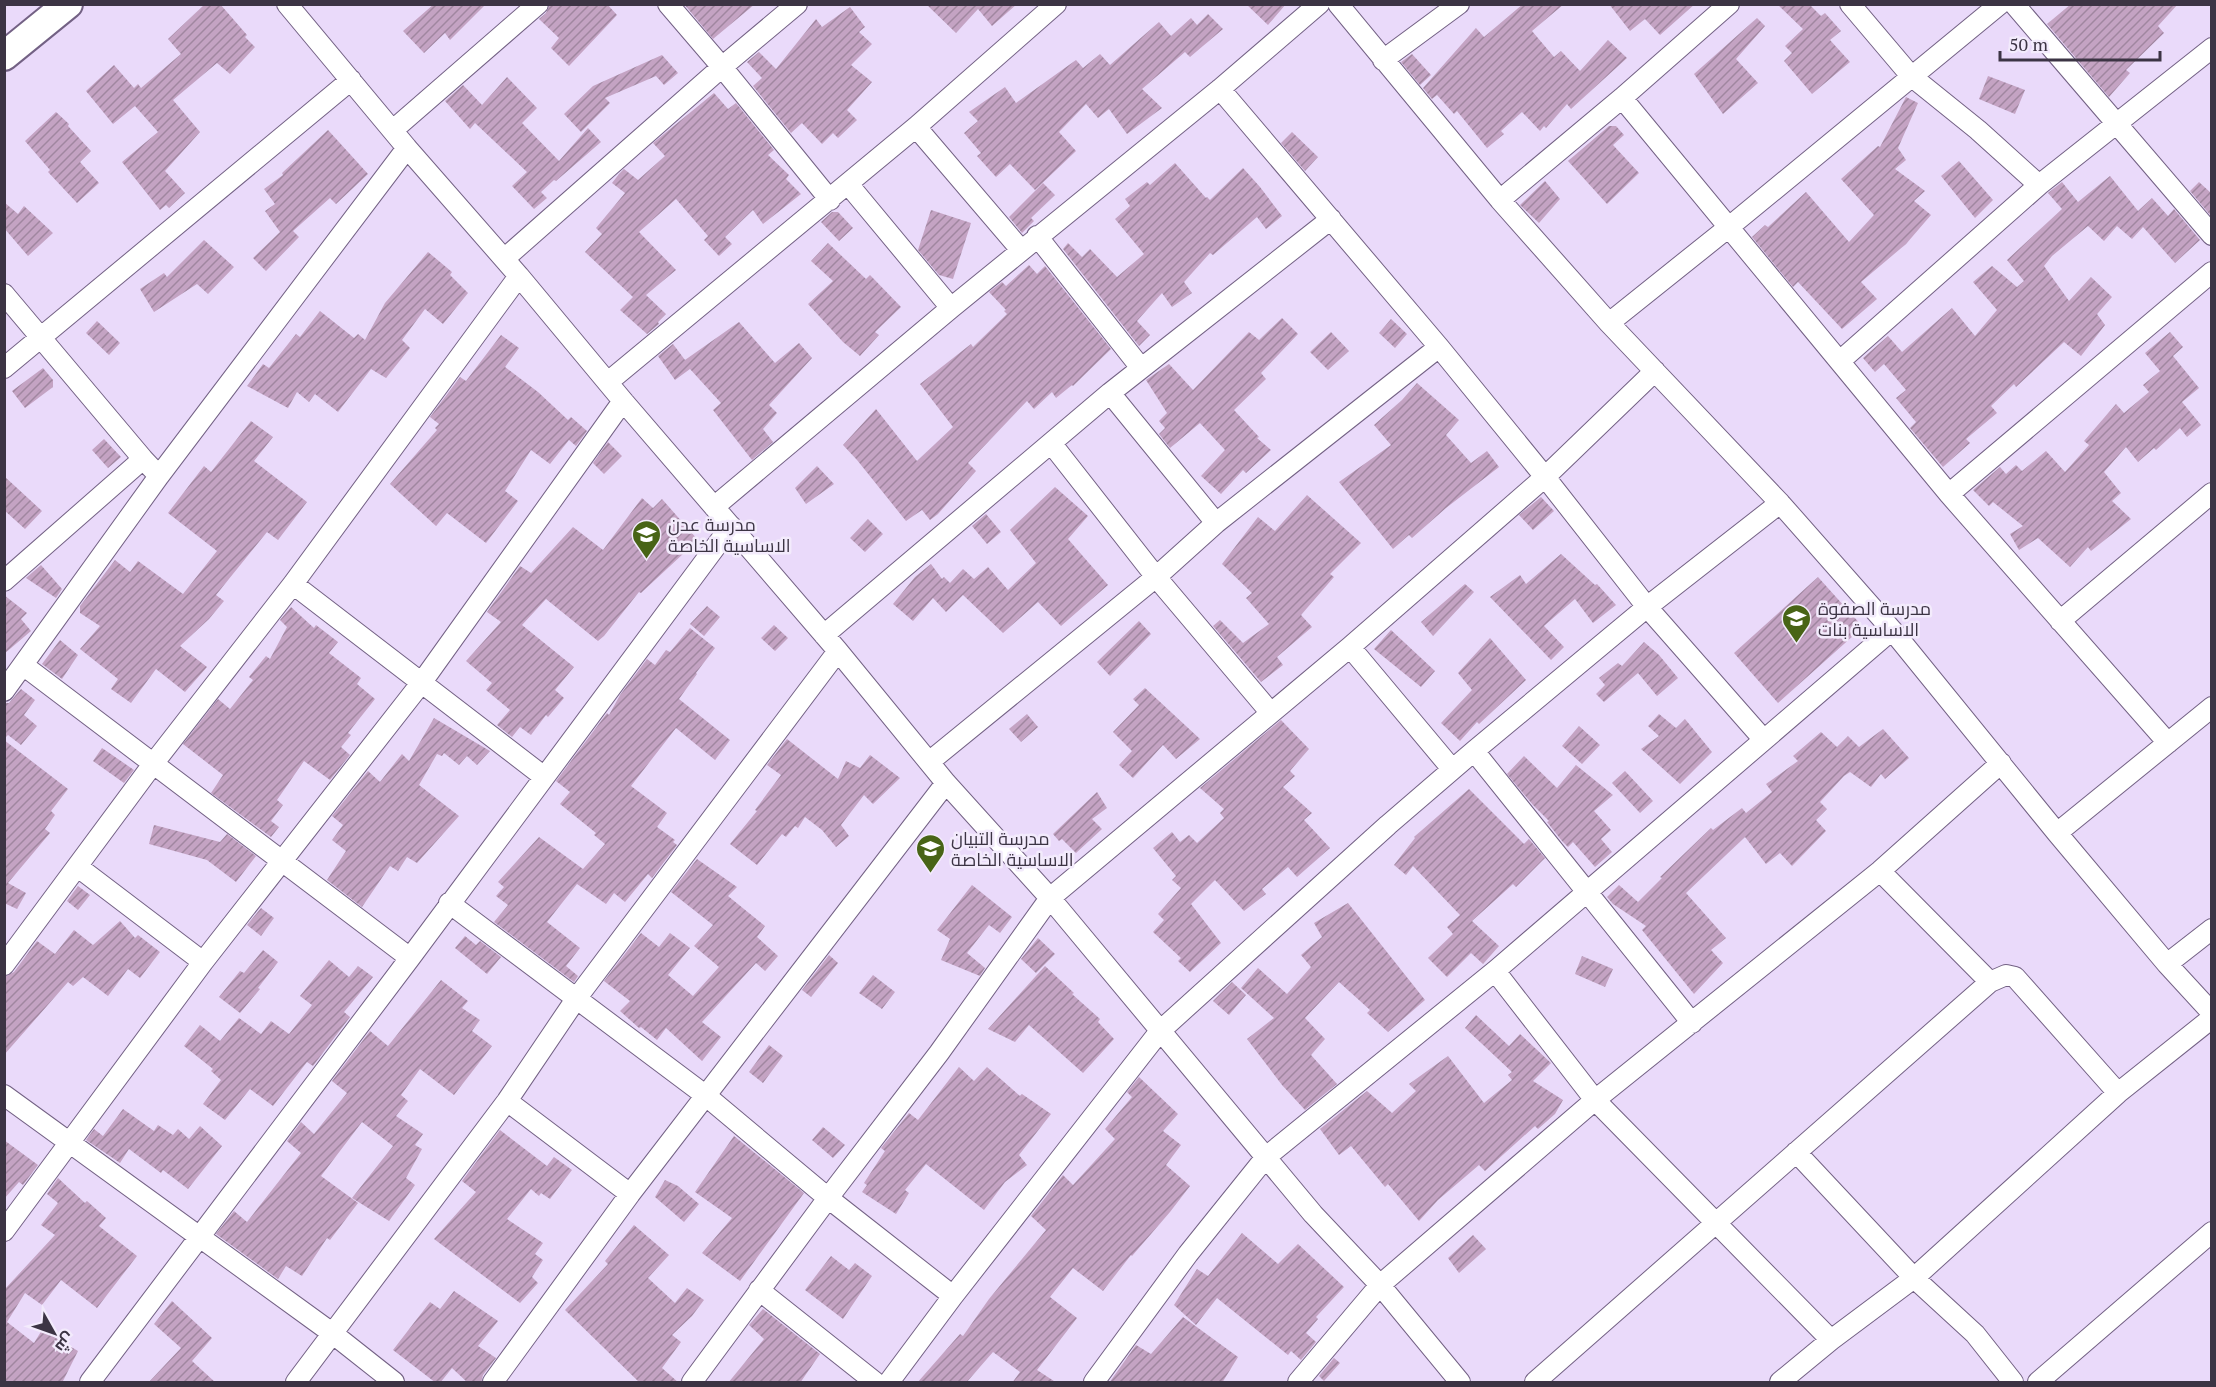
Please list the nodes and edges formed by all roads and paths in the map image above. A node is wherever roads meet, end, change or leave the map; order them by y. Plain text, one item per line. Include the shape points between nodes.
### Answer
1 (68, 4) edge
2 (538, 4) edge
3 (668, 4) edge
4 (797, 4) edge
5 (1056, 4) edge
6 (1319, 4) edge
7 (1338, 4) edge
8 (1459, 4) edge
9 (1729, 4) edge
10 (1850, 4) edge
11 (2000, 4) edge
12 (2014, 4) edge
13 (291, 6) edge
14 (2211, 48) edge
15 (4, 57) edge
16 (1383, 60) junction
17 (722, 67) junction
18 (1911, 76) junction
19 (351, 80) junction
20 (1220, 89) junction
21 (1622, 98) junction
22 (2115, 124) junction
23 (916, 127) junction
24 (393, 130) junction
25 (407, 148) junction
26 (848, 184) junction
27 (2039, 185) junction
28 (830, 200) junction
29 (1500, 200) junction
30 (1332, 219) junction
31 (1729, 227) junction
32 (2211, 235) edge
33 (1037, 236) junction
34 (1021, 250) junction
35 (504, 259) junction
36 (2211, 272) edge
37 (519, 276) junction
38 (4, 294) edge
39 (951, 308) junction
40 (1609, 323) junction
41 (42, 337) junction
42 (1439, 347) junction
43 (1840, 361) junction
44 (4, 368) edge
45 (1141, 368) junction
46 (1655, 371) junction
47 (608, 382) junction
48 (1110, 393) junction
49 (622, 401) junction
50 (1051, 443) junction
51 (143, 459) junction
52 (159, 476) junction
53 (1545, 477) junction
54 (2211, 493) edge
55 (1949, 494) junction
56 (1780, 503) junction
57 (714, 507) junction
58 (1216, 523) junction
59 (731, 526) junction
60 (1156, 577) junction
61 (4, 580) edge
62 (293, 584) junction
63 (1647, 607) junction
64 (2060, 621) junction
65 (1892, 630) junction
66 (824, 635) junction
67 (1350, 647) junction
68 (838, 651) junction
69 (23, 665) junction
70 (422, 682) junction
71 (4, 692) edge
72 (2211, 707) edge
73 (1270, 712) junction
74 (1764, 740) junction
75 (2168, 742) junction
76 (1474, 751) junction
77 (929, 762) junction
78 (2001, 763) junction
79 (153, 764) junction
80 (1452, 769) junction
81 (543, 776) junction
82 (946, 783) junction
83 (2057, 833) junction
84 (284, 861) junction
85 (78, 867) junction
86 (1880, 871) junction
87 (1586, 894) junction
88 (1050, 898) junction
89 (449, 903) junction
90 (2211, 929) edge
91 (410, 958) junction
92 (203, 962) junction
93 (2167, 964) junction
94 (4, 965) edge
95 (1495, 971) junction
96 (1990, 982) junction
97 (576, 999) junction
98 (2211, 1015) edge
99 (1692, 1023) junction
100 (1160, 1031) junction
101 (2118, 1093) junction
102 (4, 1095) edge
103 (705, 1095) junction
104 (1595, 1100) junction
105 (507, 1101) junction
106 (70, 1143) junction
107 (1796, 1152) junction
108 (1266, 1157) junction
109 (630, 1194) junction
110 (828, 1198) junction
111 (1717, 1223) junction
112 (4, 1231) edge
113 (2211, 1232) edge
114 (198, 1237) junction
115 (1914, 1278) junction
116 (1380, 1285) junction
117 (759, 1290) junction
118 (953, 1296) junction
119 (333, 1333) junction
120 (1831, 1340) junction
121 (90, 1383) edge
122 (296, 1383) edge
123 (394, 1383) edge
124 (493, 1383) edge
125 (692, 1383) edge
126 (875, 1383) edge
127 (889, 1383) edge
128 (1094, 1383) edge
129 (1298, 1383) edge
130 (1460, 1383) edge
131 (1535, 1383) edge
132 (1780, 1383) edge
133 (2013, 1383) edge
134 (2038, 1383) edge

1 - 15 main road
2 - 24 street
3 - 17 street
4 - 17 street
5 - 23 street
6 - 20 street
7 - 16 street
8 - 16 street
9 - 21 street
10 - 18 street
11 - 18 street
12 - 22 street
13 - 19 street
14 - 22 street
16 - 29 street
17 - 28 street
17 - 35 street
18 - 27 street
18 - 31 street
19 - 24 street
19 - 41 street
20 - 30 street
20 - 33 street
21 - 29 street
21 - 31 street
22 - 27 street
22 - 32 street
23 - 26 street
23 - 34 street
24 - 25 street
25 - 35 street
25 - 52 street
26 - 28 street
26 - 39 street
27 - 43 street
28 - 47 street
29 - 40 street
30 - 42 street
30 - 45 street
31 - 40 street
31 - 43 street
33 - 34 street
33 - 45 street
34 - 39 street
35 - 37 street
36 - 55 street
37 - 47 street
37 - 62 street
38 - 41 street
39 - 57 street
40 - 46 street
41 - 44 street
41 - 51 street
42 - 53 street
42 - 58 street
43 - 55 street
45 - 48 street
46 - 53 street
46 - 56 street
47 - 49 street
48 - 50 street
48 - 58 street
49 - 57 street
49 - 70 street
50 - 60 street
50 - 66 street
51 - 52 street
51 - 61 street
52 - 69 street
53 - 63 street
53 - 67 street
54 - 64 street
55 - 64 street
56 - 63 street
56 - 65 street
57 - 59 street
58 - 60 street
59 - 66 street
59 - 81 street
60 - 73 street
60 - 77 street
62 - 70 street
62 - 79 street
63 - 74 street
63 - 76 street
64 - 75 street
65 - 74 street
65 - 78 street
66 - 68 street
67 - 73 street
67 - 80 street
68 - 77 street
68 - 97 street
69 - 71 street
69 - 79 street
70 - 81 street
70 - 84 street
72 - 75 street
73 - 88 street
74 - 87 street
75 - 83 street
76 - 80 street
76 - 87 street
77 - 82 street
78 - 83 street
78 - 86 street
79 - 84 street
79 - 85 street
80 - 100 street
81 - 89 street
82 - 88 street
82 - 103 street
83 - 93 street
84 - 91 street
84 - 92 street
85 - 92 street
85 - 94 street
86 - 96 street
86 - 99 street
87 - 95 street
87 - 99 street
88 - 100 street
88 - 110 street
89 - 91 street
89 - 97 street
90 - 93 street
91 - 114 street
92 - 106 street
93 - 98 street
95 - 104 street
95 - 108 street
96 - 101 street via 2006,975 2015,977
96 - 107 street
97 - 103 street
97 - 105 street
98 - 101 street
99 - 104 street
100 - 108 street
100 - 118 street
101 - 115 street
102 - 106 street
103 - 109 street
103 - 110 street
104 - 111 street
104 - 116 street
105 - 109 street
105 - 119 street
106 - 112 street
106 - 114 street
107 - 111 street
107 - 115 street
108 - 116 street
108 - 128 street via 1188,1254
109 - 124 street
110 - 117 street
110 - 118 street
111 - 120 street
111 - 131 street
113 - 134 street
114 - 119 street
114 - 121 street
115 - 120 street
115 - 133 street via 1975,1334
116 - 129 street
116 - 130 street
117 - 125 street
117 - 126 street
118 - 127 street
119 - 122 street
119 - 123 street
120 - 132 street

